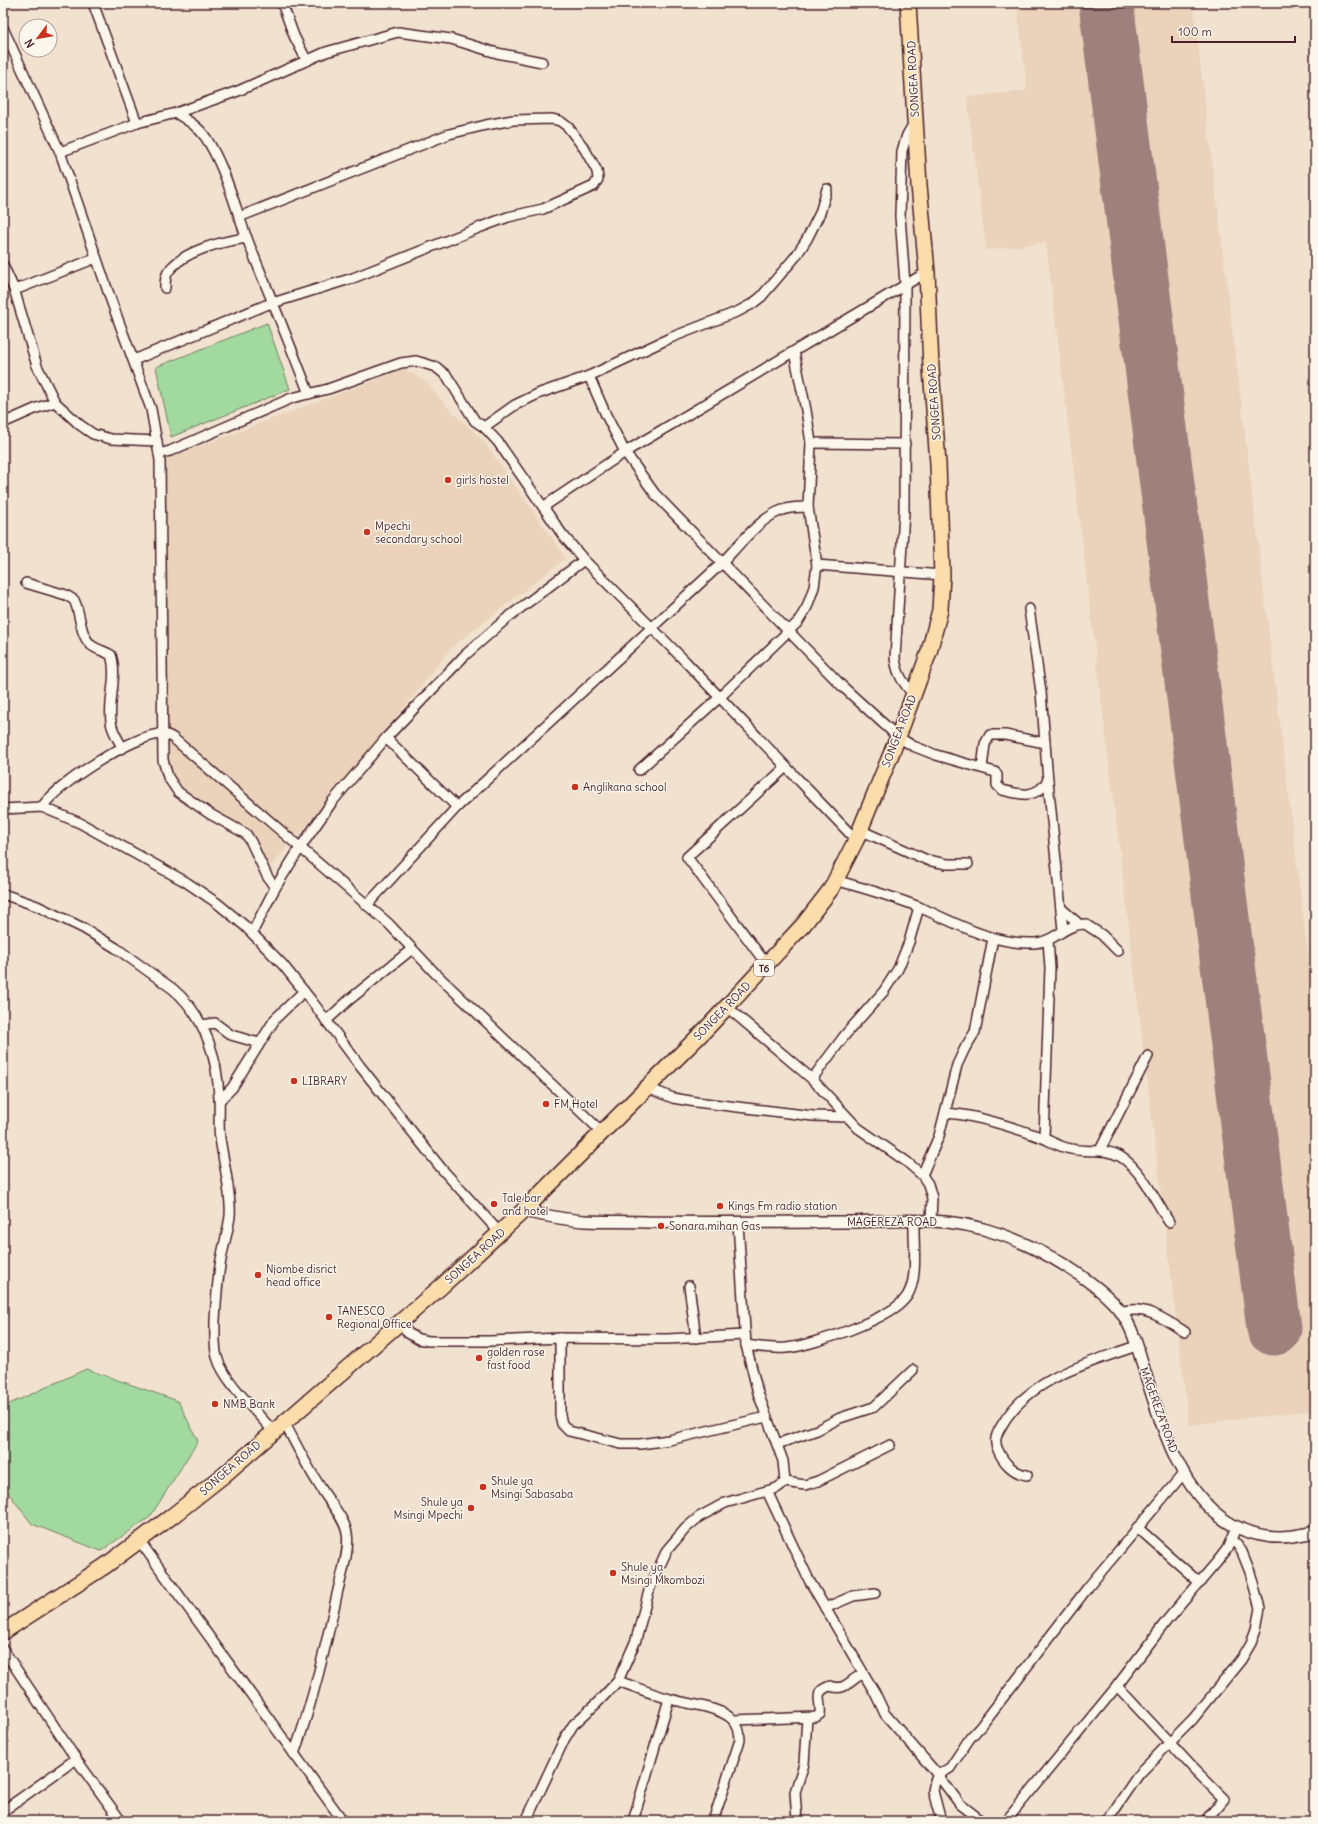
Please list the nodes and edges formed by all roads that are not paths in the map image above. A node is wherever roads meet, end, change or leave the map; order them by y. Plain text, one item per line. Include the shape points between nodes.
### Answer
1 (282, 3) edge
2 (908, 3) edge
3 (95, 4) edge
4 (3, 28) edge
5 (306, 61) junction
6 (542, 62) dead end
7 (176, 113) junction
8 (915, 122) junction
9 (137, 123) junction
10 (60, 152) junction
11 (827, 189) dead end
12 (239, 217) junction
13 (247, 238) junction
14 (96, 258) junction
15 (3, 265) edge
16 (927, 272) junction
17 (905, 284) junction
18 (165, 288) dead end
19 (14, 289) junction
20 (272, 303) junction
21 (794, 352) junction
22 (134, 360) junction
23 (589, 376) junction
24 (309, 394) junction
25 (55, 402) junction
26 (3, 423) edge
27 (484, 427) junction
28 (157, 441) junction
29 (811, 443) junction
30 (905, 444) junction
31 (625, 452) junction
32 (159, 454) junction
33 (543, 507) junction
34 (808, 507) junction
35 (584, 560) junction
36 (722, 563) junction
37 (817, 565) junction
38 (901, 571) junction
39 (942, 575) junction
40 (26, 582) dead end
41 (1029, 609) dead end
42 (651, 627) junction
43 (789, 631) junction
44 (914, 695) junction
45 (720, 697) junction
46 (162, 734) junction
47 (898, 737) junction
48 (386, 738) junction
49 (1045, 744) junction
50 (123, 748) junction
51 (786, 767) junction
52 (982, 768) junction
53 (639, 770) dead end
54 (1048, 781) junction
55 (42, 807) junction
56 (457, 807) junction
57 (3, 809) edge
58 (858, 835) junction
59 (300, 848) junction
60 (968, 864) dead end
61 (835, 880) junction
62 (275, 888) junction
63 (3, 894) edge
64 (367, 905) junction
65 (919, 907) junction
66 (1062, 908) junction
67 (1079, 924) junction
68 (1063, 930) junction
69 (252, 933) junction
70 (993, 938) junction
71 (1048, 940) junction
72 (412, 949) junction
73 (1118, 951) dead end
74 (767, 965) junction
75 (304, 991) junction
76 (727, 1007) junction
77 (326, 1021) junction
78 (202, 1025) junction
79 (259, 1043) junction
80 (1148, 1056) dead end
81 (812, 1079) junction
82 (648, 1088) junction
83 (220, 1100) junction
84 (946, 1113) junction
85 (847, 1117) junction
86 (603, 1133) junction
87 (1044, 1138) junction
88 (1100, 1150) junction
89 (922, 1175) junction
90 (523, 1211) junction
91 (914, 1221) junction
92 (931, 1221) junction
93 (1169, 1222) dead end
94 (738, 1223) junction
95 (500, 1233) junction
96 (689, 1286) dead end
97 (1121, 1312) junction
98 (400, 1322) junction
99 (1185, 1332) dead end
100 (745, 1335) junction
101 (560, 1338) junction
102 (696, 1338) junction
103 (746, 1346) junction
104 (1136, 1346) junction
105 (913, 1370) dead end
106 (766, 1417) junction
107 (279, 1426) junction
108 (777, 1444) junction
109 (890, 1445) dead end
110 (1183, 1474) junction
111 (1027, 1475) dead end
112 (785, 1482) junction
113 (767, 1491) junction
114 (1138, 1528) junction
115 (1236, 1528) junction
116 (1315, 1532) edge
117 (139, 1540) junction
118 (1231, 1540) junction
119 (1200, 1583) junction
120 (876, 1593) dead end
121 (825, 1608) junction
122 (3, 1632) edge
123 (3, 1648) edge
124 (863, 1674) junction
125 (618, 1681) junction
126 (1117, 1686) junction
127 (669, 1698) junction
128 (807, 1718) junction
129 (733, 1720) junction
130 (1170, 1742) junction
131 (294, 1754) junction
132 (76, 1759) junction
133 (938, 1775) junction
134 (3, 1811) edge
135 (121, 1821) edge
136 (343, 1821) edge
137 (526, 1821) edge
138 (633, 1821) edge
139 (713, 1821) edge
140 (797, 1821) edge
141 (941, 1821) edge
142 (982, 1821) edge
143 (1006, 1821) edge
144 (1107, 1821) edge
145 (1205, 1821) edge

1 - 5 street
2 - 8 highway, SONGEA ROAD / T6
3 - 9 street
4 - 10 street
5 - 6 street via 342,46 404,32 451,39 497,53
5 - 7 street via 238,91
7 - 9 street
7 - 12 street via 206,137
8 - 16 highway, SONGEA ROAD / T6
8 - 17 street via 902,150 900,216
9 - 10 street
10 - 14 street
11 - 23 street via 820,213 807,239 762,297 739,311 670,338
12 - 13 street
12 - 20 street via 449,134 513,120 552,119 560,122 568,127 598,171 594,186 543,208 508,217 353,278
13 - 18 street via 218,242 185,258 168,272
13 - 20 street
14 - 19 street
14 - 22 street
15 - 19 street
16 - 17 street
16 - 39 highway, SONGEA ROAD / T6
17 - 21 street
17 - 30 street
19 - 25 street via 37,366
20 - 22 street
20 - 24 street
21 - 29 street
21 - 31 street
22 - 28 street via 151,409
23 - 27 street via 540,393 515,405
23 - 31 street
24 - 27 street via 401,363 416,361 436,367 447,376 469,414 475,422
24 - 32 street via 266,408
25 - 26 street
25 - 28 street via 93,434 111,439
27 - 33 street via 498,442
28 - 32 street
29 - 30 street
29 - 34 street
30 - 38 street
31 - 33 street
31 - 36 street via 655,494
32 - 46 street
33 - 35 street
34 - 36 street via 786,509 772,515
34 - 37 street
35 - 42 street
35 - 48 street via 506,619 464,656
36 - 42 street
36 - 43 street
37 - 38 street
37 - 43 street via 814,588 807,606 798,622
38 - 39 street
38 - 44 street via 895,658 902,682
39 - 44 highway, SONGEA ROAD / T6 via 940,610
40 - 50 street via 74,600 88,641 92,646 111,655 111,721
41 - 49 street via 1041,692
42 - 45 street
42 - 56 street
43 - 45 street
43 - 47 street
44 - 47 highway, SONGEA ROAD / T6
45 - 51 street
45 - 53 street
46 - 50 street
46 - 59 street via 178,741
46 - 62 street via 163,760 173,787 210,814 245,833
47 - 52 street via 930,753
47 - 58 highway, SONGEA ROAD / T6
48 - 56 street
48 - 59 street via 332,802
49 - 52 street via 1005,735 990,735 985,744
49 - 54 street
50 - 55 street via 62,785
51 - 58 street
51 - 74 street via 687,857
52 - 54 street via 995,772 999,788 1012,792 1035,794
54 - 66 street
55 - 57 street
55 - 69 street via 80,823 186,882 217,903
56 - 64 street
58 - 60 street via 927,860 947,864
58 - 61 highway, SONGEA ROAD / T6
59 - 62 street
59 - 64 street
61 - 65 street
61 - 74 highway, SONGEA ROAD / T6 via 818,907
62 - 69 street
63 - 78 street via 43,909 100,938 173,988
64 - 72 street
65 - 70 street
65 - 81 street via 898,969 884,991 845,1035
66 - 67 street
66 - 68 street
67 - 68 street
67 - 73 street via 1093,927
68 - 71 street
69 - 75 street
70 - 71 street via 1035,943
70 - 84 street via 975,1032 957,1065
71 - 87 street via 1050,968
72 - 77 street
72 - 86 street
74 - 76 highway, SONGEA ROAD / T6
75 - 77 street
75 - 79 street via 275,1019
76 - 81 street
76 - 82 highway, SONGEA ROAD / T6
77 - 95 street via 441,1168
78 - 79 street via 214,1023 231,1035
78 - 83 street via 216,1065
79 - 83 street via 230,1091
80 - 88 street
81 - 85 street
82 - 85 street via 673,1098 696,1102 813,1116
82 - 86 highway, SONGEA ROAD / T6
83 - 107 street via 220,1134 230,1215 220,1266 215,1333 217,1356 228,1379
84 - 87 street via 972,1116
84 - 89 street
85 - 89 street
86 - 90 highway, SONGEA ROAD / T6
87 - 88 street via 1072,1150
88 - 93 street via 1111,1152 1131,1165
89 - 92 street via 932,1198
90 - 94 street, MAGEREZA ROAD via 582,1221
90 - 95 highway, SONGEA ROAD / T6
91 - 92 street, MAGEREZA ROAD
91 - 94 street, MAGEREZA ROAD
91 - 103 street via 913,1282 907,1297 894,1309 872,1320 806,1344 786,1348
92 - 97 street, MAGEREZA ROAD via 976,1227 1034,1249 1077,1273
94 - 100 street
95 - 98 highway, SONGEA ROAD / T6
96 - 102 street
97 - 99 street via 1131,1308 1139,1309 1166,1320
97 - 104 street, MAGEREZA ROAD
98 - 101 street via 408,1333 418,1339 429,1341
98 - 107 highway, SONGEA ROAD / T6
100 - 102 street
100 - 103 street
101 - 102 street
101 - 106 street via 560,1415 562,1424 569,1431 622,1444 640,1444 669,1440
103 - 106 street
104 - 110 street, MAGEREZA ROAD
104 - 111 street via 1040,1385 1015,1407 996,1434 995,1446 1010,1468
105 - 108 street via 874,1407
106 - 108 street
107 - 117 highway, SONGEA ROAD / T6 via 219,1479
107 - 131 street via 342,1520 347,1533 342,1575 331,1621
108 - 112 street via 783,1461
109 - 112 street via 818,1481 805,1485
110 - 114 street
110 - 115 street, MAGEREZA ROAD via 1200,1500 1218,1517
112 - 113 street
113 - 121 street
113 - 125 street via 726,1503 699,1517 667,1550 650,1587 636,1640
114 - 119 street
114 - 133 street via 1089,1586 970,1738 950,1768
115 - 116 street, MAGEREZA ROAD via 1270,1537
115 - 118 street
117 - 122 highway, SONGEA ROAD / T6 via 105,1566
117 - 131 street
118 - 119 street
118 - 130 street via 1242,1552 1250,1572 1260,1608 1256,1629 1241,1660 1186,1727
119 - 126 street via 1168,1619
120 - 121 street via 854,1596
121 - 124 street
123 - 132 street
124 - 128 street via 844,1687 830,1686 822,1689 819,1694 820,1714
124 - 133 street via 885,1714
125 - 127 street
125 - 137 street via 573,1725
126 - 130 street
126 - 143 street
127 - 129 street via 717,1711
127 - 138 street
128 - 129 street
128 - 140 street via 804,1764 795,1792
129 - 139 street via 738,1726 740,1740
130 - 144 street via 1139,1774
130 - 145 street via 1224,1799
131 - 136 street
132 - 134 street
132 - 135 street
133 - 141 street via 933,1791
133 - 142 street via 960,1804

